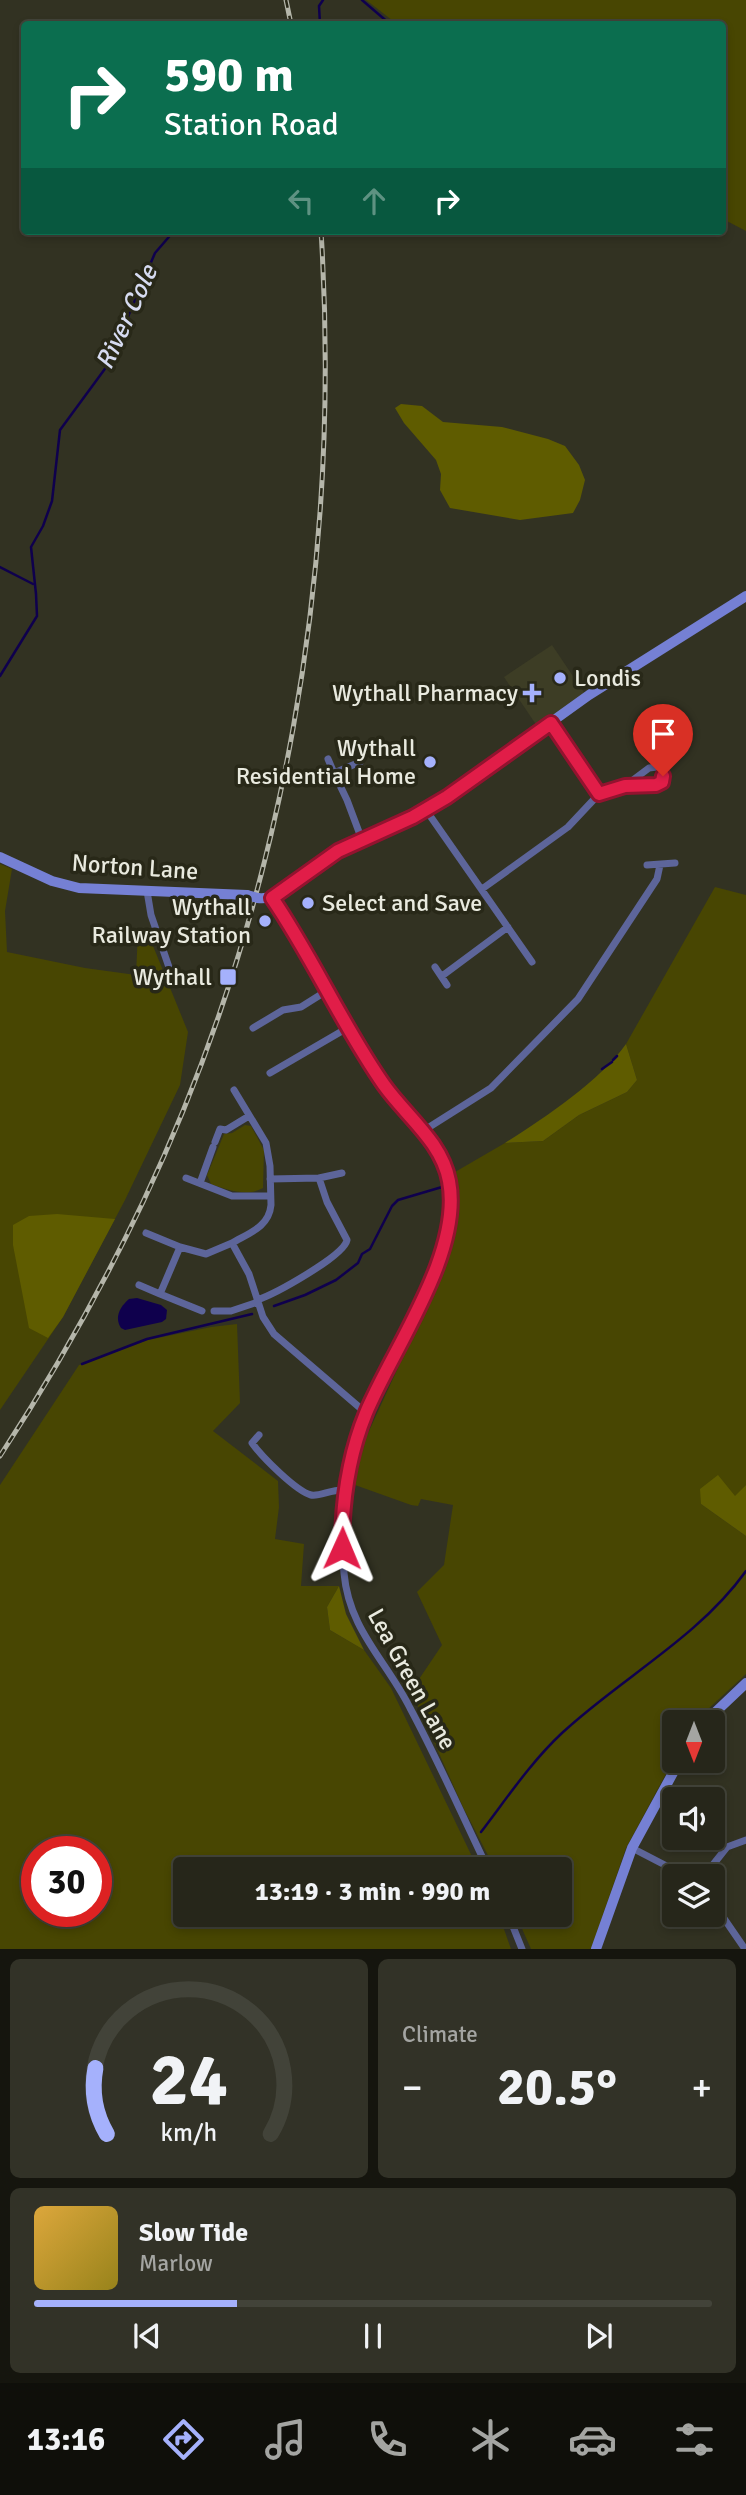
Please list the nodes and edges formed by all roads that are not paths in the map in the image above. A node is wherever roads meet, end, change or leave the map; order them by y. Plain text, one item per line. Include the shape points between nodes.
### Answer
1 (746, 596) edge
2 (551, 723) junction
3 (327, 759) dead end
4 (360, 762) dead end
5 (334, 773) junction
6 (625, 786) junction
7 (599, 794) junction
8 (426, 810) junction
9 (362, 840) junction
10 (0, 857) edge
11 (674, 863) dead end
12 (647, 864) dead end
13 (660, 864) junction
14 (482, 889) junction
15 (147, 891) junction
16 (272, 898) junction
17 (508, 927) junction
18 (532, 962) dead end
19 (435, 967) dead end
20 (171, 973) dead end
21 (442, 976) junction
22 (447, 985) dead end
23 (328, 990) junction
24 (349, 1027) junction
25 (253, 1028) dead end
26 (270, 1073) dead end
27 (234, 1090) dead end
28 (249, 1116) junction
29 (423, 1131) junction
30 (342, 1173) dead end
31 (186, 1178) dead end
32 (319, 1178) junction
33 (270, 1179) junction
34 (200, 1183) junction
35 (270, 1196) junction
36 (146, 1233) dead end
37 (232, 1243) junction
38 (180, 1247) junction
39 (139, 1285) dead end
40 (160, 1294) junction
41 (257, 1301) junction
42 (202, 1311) dead end
43 (214, 1311) dead end
44 (366, 1413) junction
45 (259, 1435) dead end
46 (344, 1490) junction
47 (746, 1683) edge
48 (718, 1710) edge
49 (673, 1773) edge
50 (746, 1840) edge
51 (632, 1848) junction
52 (482, 1857) edge
53 (663, 1864) edge
54 (714, 1864) edge
55 (725, 1920) edge
56 (513, 1927) edge
57 (522, 1949) edge
58 (596, 1949) edge
59 (745, 1949) edge

1 - 2 street
2 - 7 street
2 - 8 street
3 - 5 street
4 - 5 street
5 - 9 street
6 - 6 street via 656,785 662,782 662,771 649,768
6 - 7 street
7 - 14 street via 568,827
8 - 9 street
8 - 14 street
9 - 16 street via 323,860
10 - 15 street, Norton Lane via 71,887
11 - 13 street
12 - 13 street
13 - 29 street via 657,879 578,999 491,1088
14 - 17 street
15 - 16 street, Norton Lane
15 - 20 street
16 - 23 street, Lea Green Lane
17 - 18 street
17 - 21 street
19 - 21 street
21 - 22 street
23 - 24 street, Lea Green Lane
23 - 25 street
24 - 26 street
24 - 29 street, Lea Green Lane via 384,1085
27 - 28 street
28 - 33 street via 269,1152
28 - 34 street via 220,1129
29 - 44 street, Lea Green Lane via 447,1171 449,1217 433,1274
30 - 32 street
31 - 34 street
32 - 33 street
32 - 41 street via 346,1236 344,1249
33 - 35 street
34 - 35 street via 232,1196
35 - 37 street via 270,1213 263,1224
36 - 38 street
37 - 38 street via 206,1254
37 - 41 street
38 - 40 street
39 - 40 street
40 - 42 street
41 - 43 street via 231,1311
41 - 44 street via 280,1340
44 - 46 street, Lea Green Lane
45 - 46 street via 252,1443 265,1460 307,1494
46 - 52 street, Lea Green Lane via 342,1548 352,1613 409,1705
47 - 48 street
49 - 51 street
50 - 54 street via 727,1847
51 - 53 street
51 - 58 street
55 - 59 street
56 - 57 street

